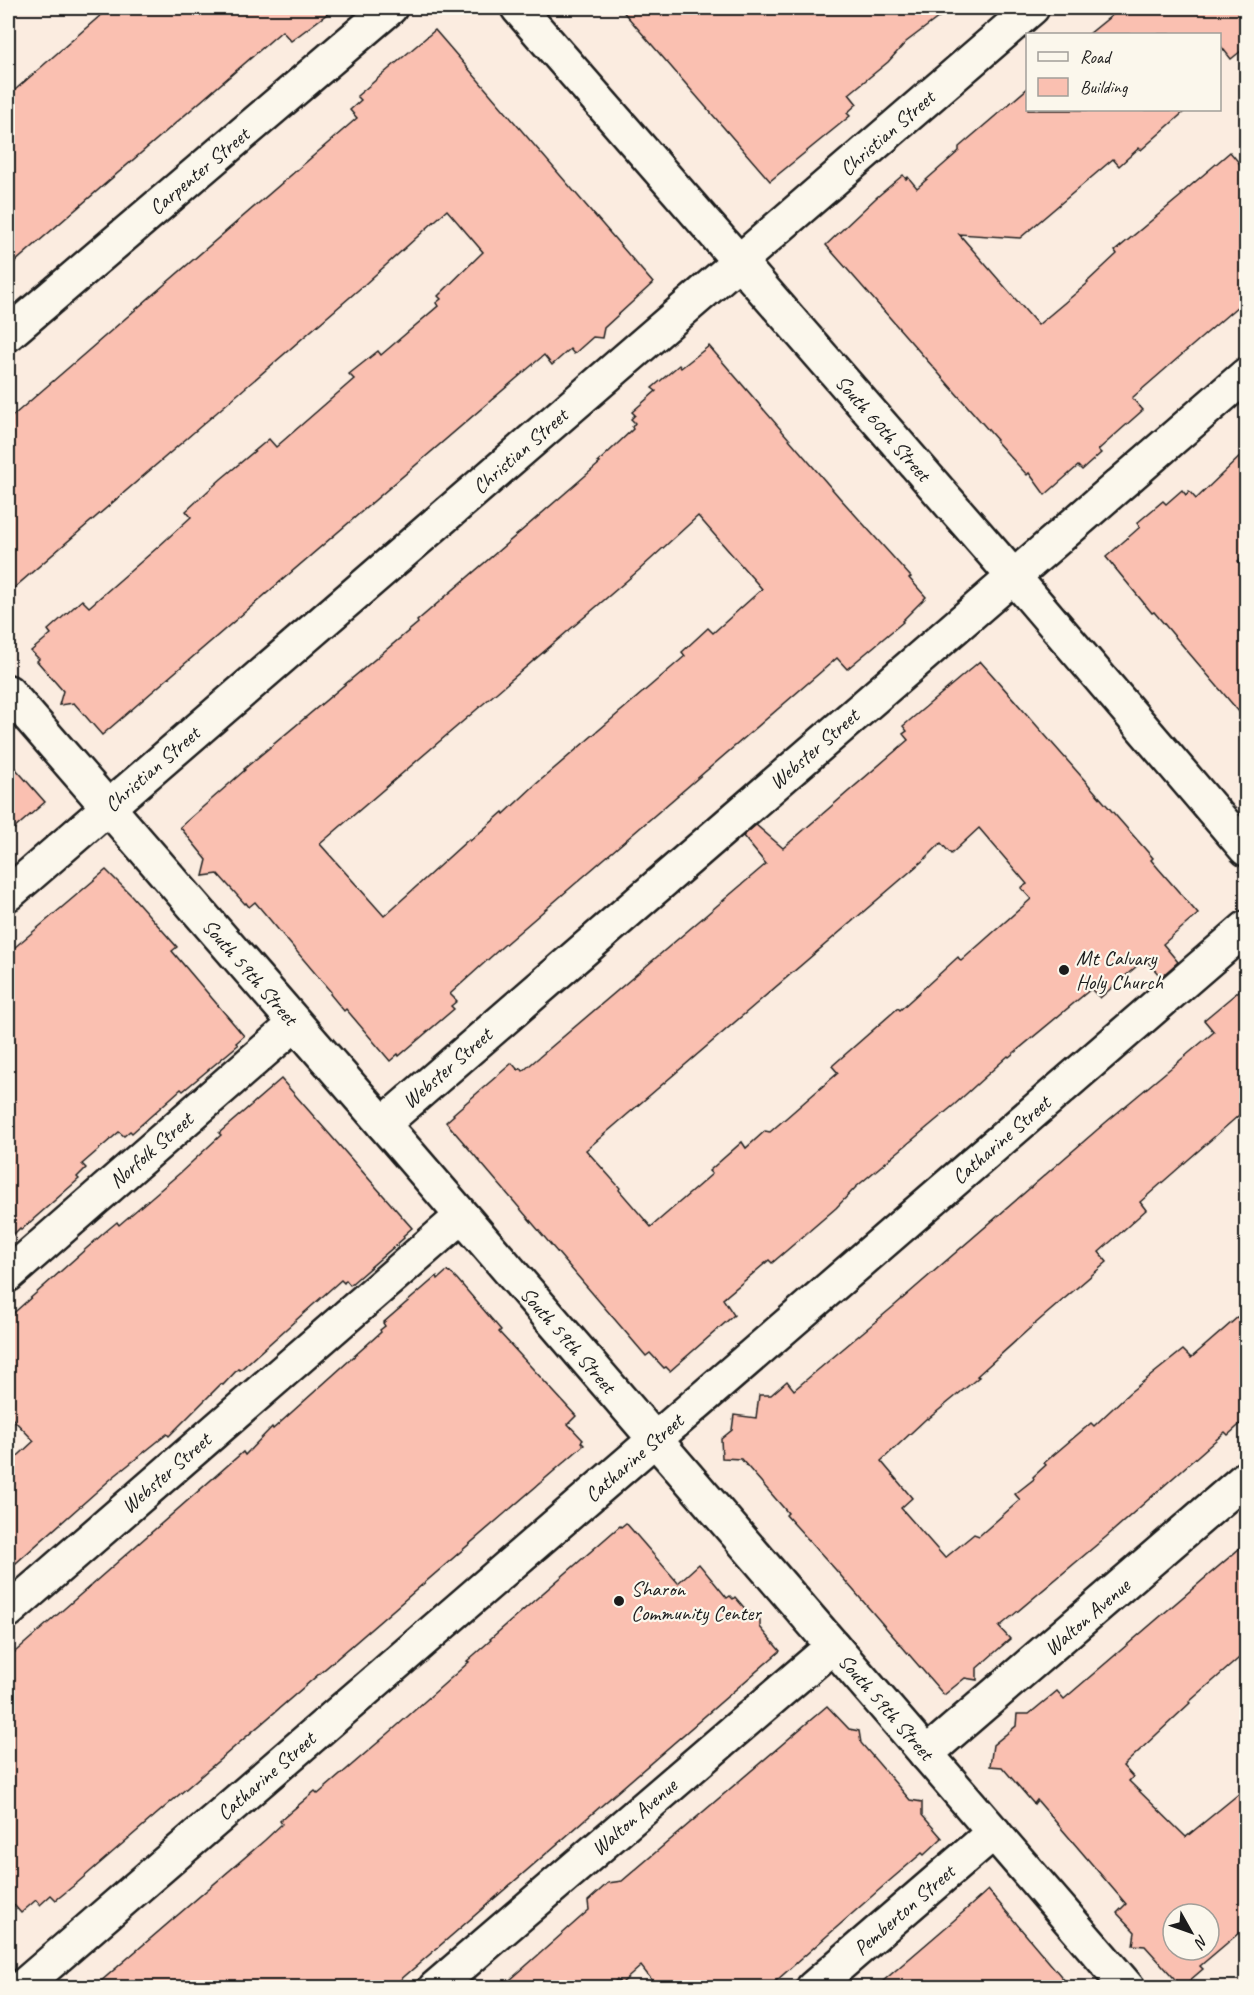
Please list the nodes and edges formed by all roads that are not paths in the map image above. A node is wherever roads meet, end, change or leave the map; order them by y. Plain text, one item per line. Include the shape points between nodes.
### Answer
1 (390, 8) edge
2 (518, 8) edge
3 (1032, 8) edge
4 (738, 262) junction
5 (8, 334) edge
6 (1246, 375) edge
7 (1013, 576) junction
8 (8, 692) edge
9 (108, 808) junction
10 (1246, 849) edge
11 (8, 894) edge
12 (1246, 928) edge
13 (295, 1024) junction
14 (383, 1124) junction
15 (461, 1217) junction
16 (8, 1275) edge
17 (654, 1440) junction
18 (1246, 1478) edge
19 (8, 1611) edge
20 (833, 1646) junction
21 (926, 1754) junction
22 (994, 1832) junction
23 (19, 1982) edge
24 (435, 1988) edge
25 (813, 1988) edge
26 (1128, 1988) edge

1 - 5 street, Carpenter Street
2 - 4 street, South 60th Street
3 - 4 street, Christian Street
4 - 7 street, South 60th Street
4 - 9 street, Christian Street
6 - 7 street, Webster Street
7 - 10 street, South 60th Street
7 - 14 street, Webster Street
8 - 9 street, South 59th Street
9 - 11 street, Christian Street
9 - 13 street, South 59th Street
12 - 17 street, Catharine Street
13 - 14 street, South 59th Street
13 - 16 street, Norfolk Street
14 - 15 street, South 59th Street
15 - 17 street, South 59th Street
15 - 19 street, Webster Street
17 - 20 street, South 59th Street
17 - 23 street, Catharine Street
18 - 21 street, Walton Avenue
20 - 21 street, South 59th Street
20 - 24 street, Walton Avenue
21 - 22 street, South 59th Street
22 - 25 street, Pemberton Street
22 - 26 street, South 59th Street

